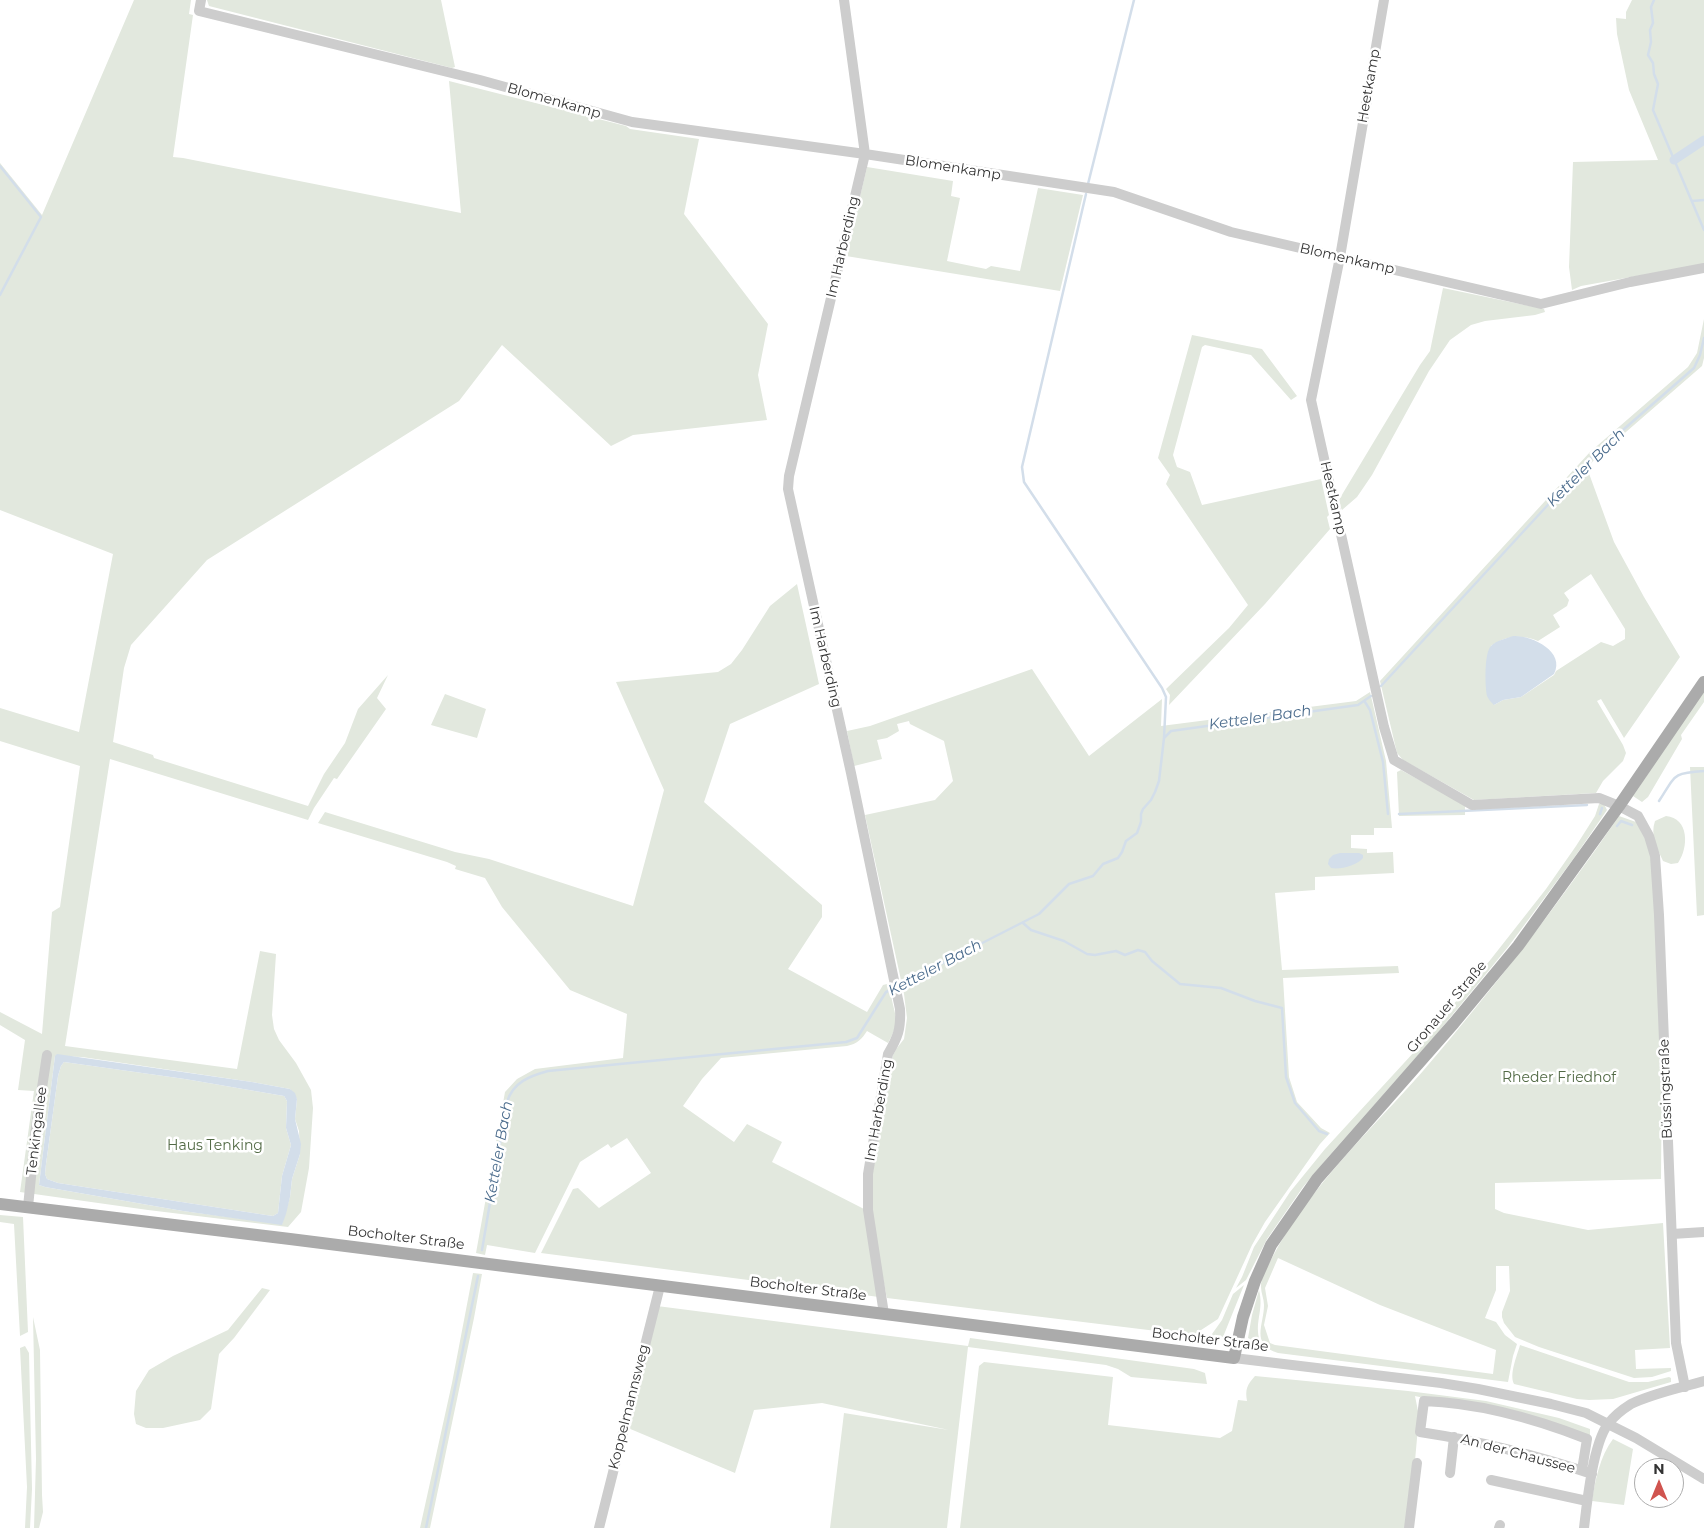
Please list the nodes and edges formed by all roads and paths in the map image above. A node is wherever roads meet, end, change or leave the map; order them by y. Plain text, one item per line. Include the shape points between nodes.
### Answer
1 (201, 0) edge
2 (844, 0) edge
3 (1384, 0) edge
4 (866, 154) junction
5 (1340, 257) junction
6 (1704, 268) edge
7 (1704, 682) edge
8 (1619, 806) junction
9 (47, 1056) dead end
10 (0, 1204) edge
11 (28, 1207) junction
12 (1704, 1232) edge
13 (1672, 1234) junction
14 (660, 1286) junction
15 (884, 1314) junction
16 (1234, 1358) junction
17 (1704, 1382) edge
18 (1685, 1387) junction
19 (1608, 1424) junction
20 (1454, 1437) junction
21 (1418, 1464) dead end
22 (1587, 1472) junction
23 (1450, 1473) dead end
24 (1492, 1480) dead end
25 (1704, 1480) edge
26 (1588, 1501) junction
27 (599, 1528) edge
28 (1409, 1528) edge
29 (1584, 1528) edge

1 - 4 street, Blomenkamp via 199,11 471,78 632,122
2 - 4 street, Im Harberding
3 - 5 street, Heetkamp
4 - 5 street, Blomenkamp via 1114,192 1232,232
4 - 15 street, Im Harberding via 788,488 849,763 901,1025 888,1054 868,1174 868,1210
5 - 6 street, Blomenkamp via 1541,304
5 - 8 street, Heetkamp via 1311,400 1394,760 1472,805 1599,798
7 - 8 main road, Gronauer Straße
8 - 13 street, Büssingstraße via 1638,816 1655,856
8 - 16 main road, Gronauer Straße via 1518,946 1317,1179 1271,1244 1243,1316
9 - 11 street, Tenkingallee
10 - 11 main road, Bocholter Straße
11 - 14 main road, Bocholter Straße
12 - 13 street
13 - 18 street, Büssingstraße via 1676,1343
14 - 15 main road, Bocholter Straße
14 - 27 street, Koppelmannsweg
15 - 16 main road, Bocholter Straße
16 - 19 street, Bocholter Straße via 1478,1389 1586,1413
17 - 18 street
18 - 19 street via 1631,1404
19 - 22 street
19 - 25 street, Bocholter Straße
20 - 22 street, An der Chaussee via 1534,1455
20 - 22 street, An der Chaussee via 1420,1432 1424,1401 1506,1413 1587,1439
20 - 23 street, An der Chaussee
21 - 28 street
22 - 26 street
24 - 26 street
26 - 29 street

